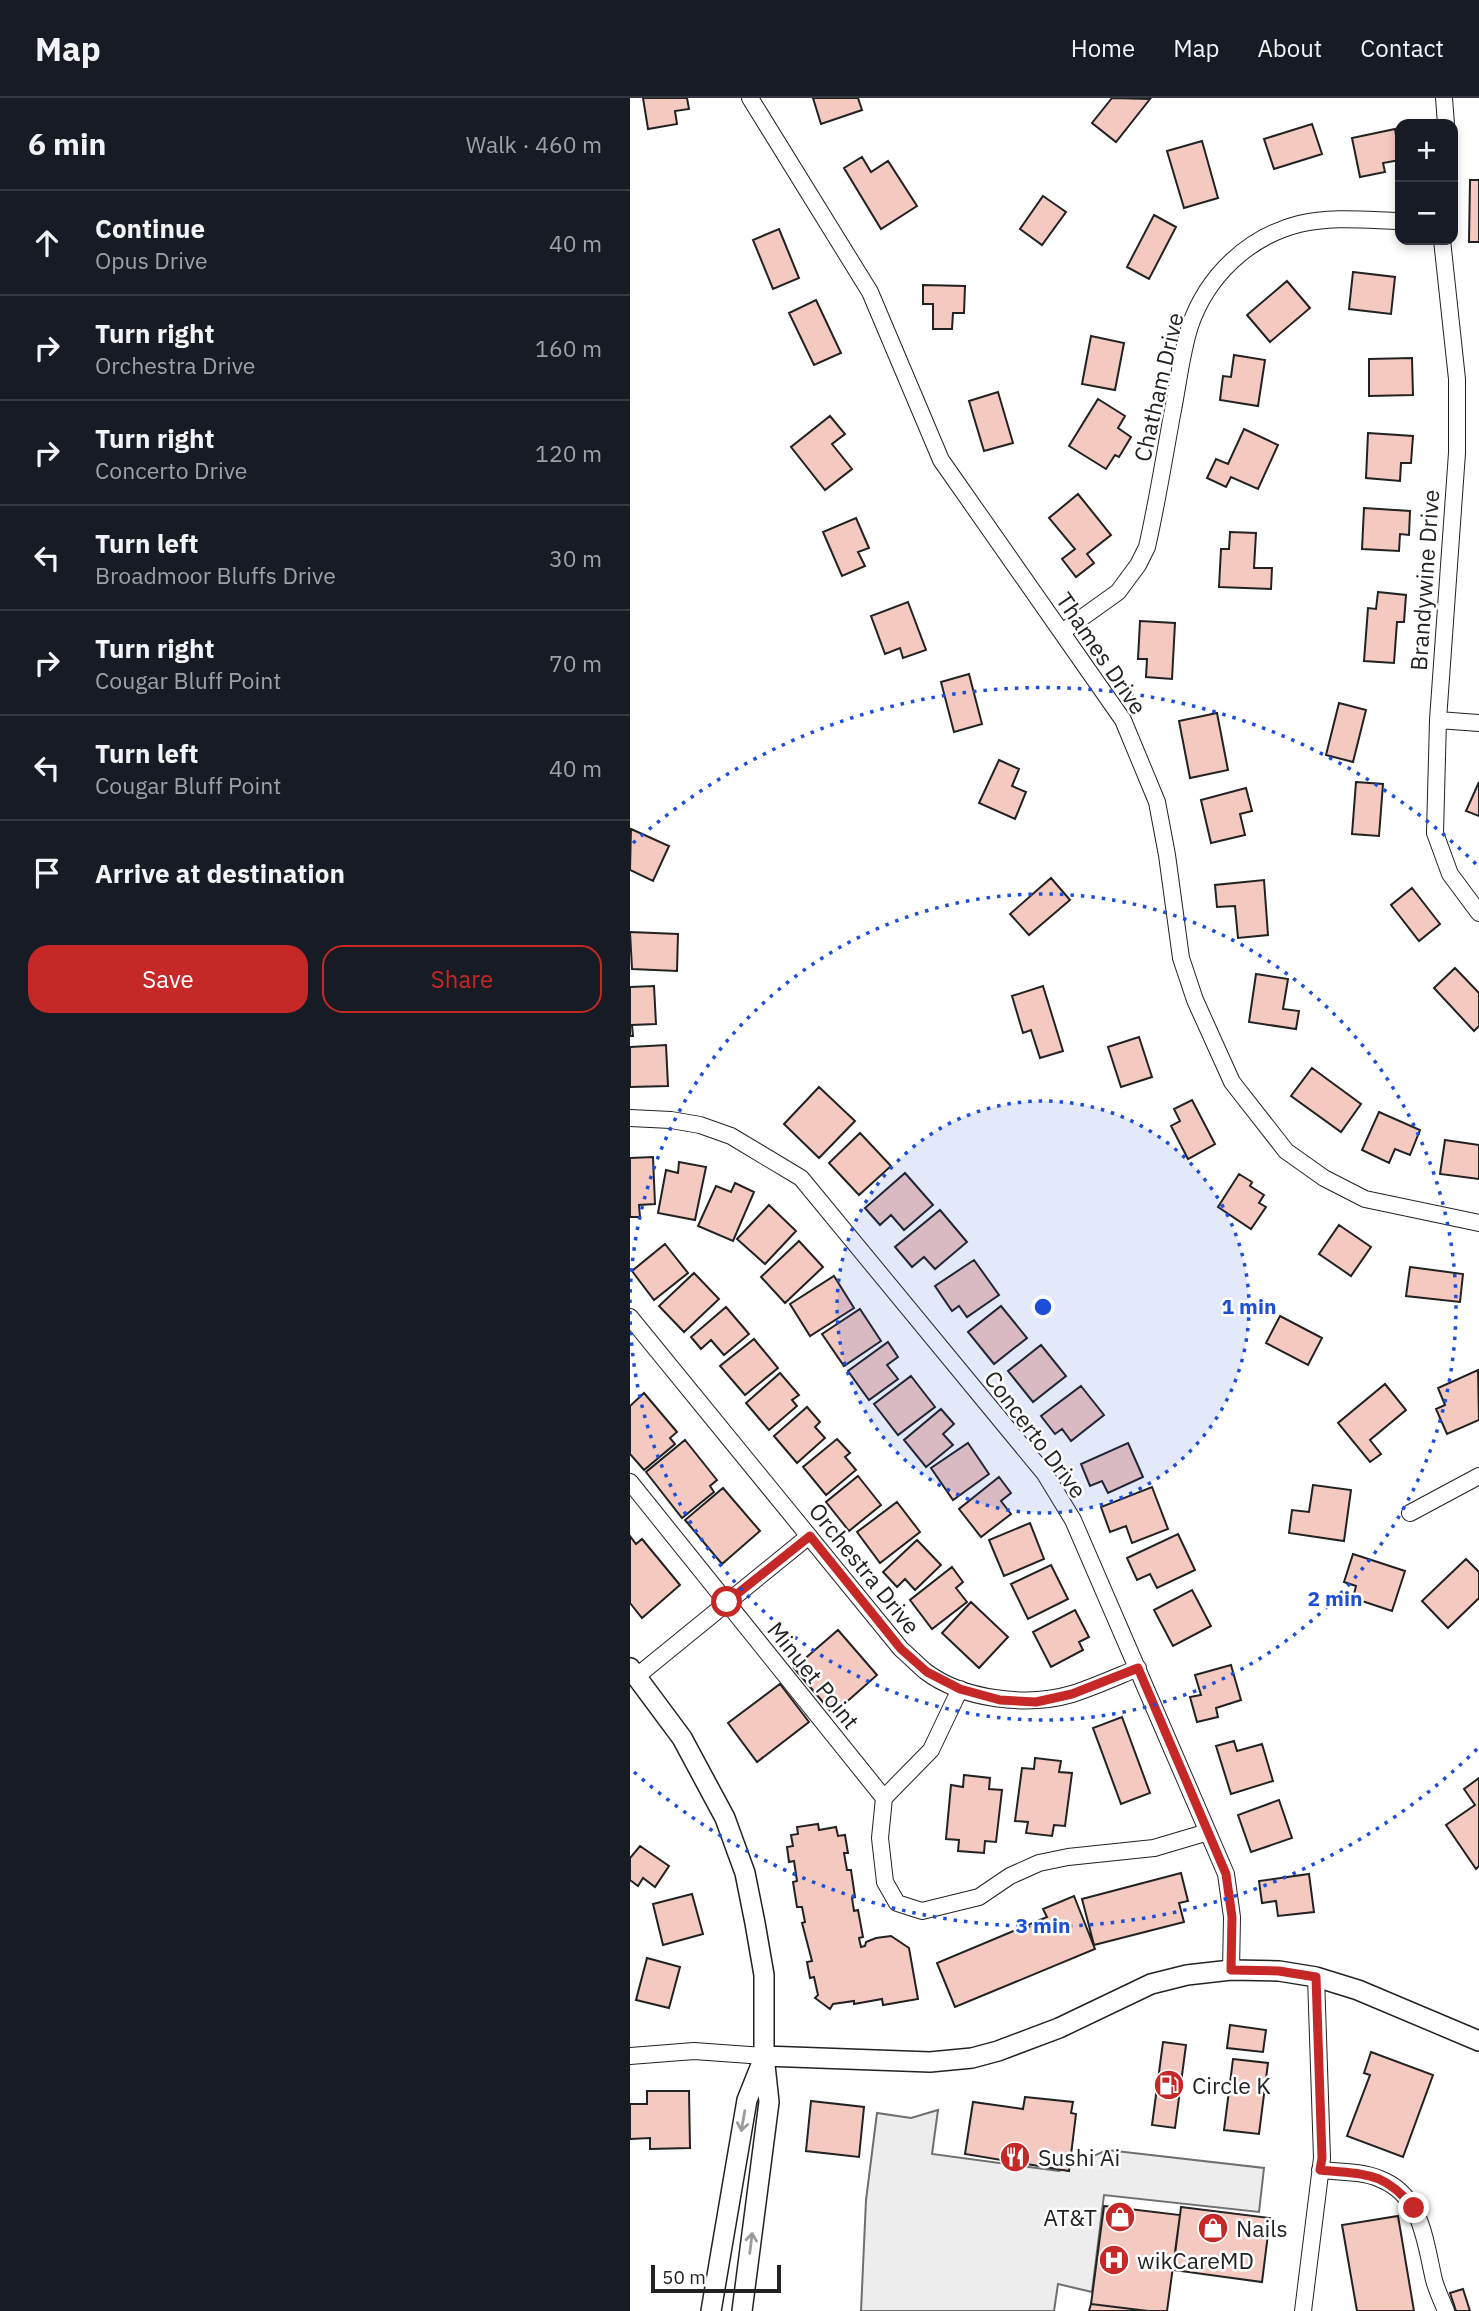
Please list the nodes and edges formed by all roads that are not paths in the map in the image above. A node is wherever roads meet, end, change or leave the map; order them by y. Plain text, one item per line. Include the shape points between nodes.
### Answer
1 (750, 98) edge
2 (1444, 98) edge
3 (1446, 119) edge
4 (1395, 221) edge
5 (1443, 245) edge
6 (1062, 632) junction
7 (1438, 720) junction
8 (1479, 723) edge
9 (1479, 913) edge
10 (630, 1118) edge
11 (1479, 1223) edge
12 (630, 1317) edge
13 (1479, 1476) edge
14 (630, 1482) edge
15 (1410, 1513) dead end
16 (810, 1536) junction
17 (727, 1602) junction
18 (1138, 1668) junction
19 (634, 1672) edge
20 (960, 1689) junction
21 (884, 1798) junction
22 (1208, 1832) junction
23 (1231, 1970) junction
24 (1316, 1977) junction
25 (1479, 2041) edge
26 (630, 2056) edge
27 (764, 2056) junction
28 (1320, 2170) junction
29 (710, 2311) edge
30 (742, 2311) edge
31 (1303, 2311) edge
32 (1446, 2311) edge

1 - 6 street, Thames Drive via 870,292 940,460
2 - 3 street
4 - 6 street, Chatham Drive via 1343,219 1297,225 1251,245 1225,267 1190,326 1147,547 1118,592
5 - 7 street, Brandywine Drive via 1457,379 1457,453
6 - 11 street, Thames Drive via 1123,720 1157,802 1181,958 1232,1082 1286,1151 1324,1178 1365,1199
7 - 8 street
7 - 9 street, Brandywine Drive via 1434,833 1450,874
10 - 18 street, Concerto Drive via 700,1125 731,1136 801,1178 1045,1474 1073,1520
12 - 16 street, Orchestra Drive
13 - 15 street
14 - 17 street, Minuet Point
16 - 17 street
16 - 20 street, Orchestra Drive via 901,1649 927,1672
17 - 19 street
17 - 21 street, Minuet Point
18 - 20 street, Orchestra Drive via 1072,1694 1036,1702 1000,1700
18 - 22 street, Concerto Drive
19 - 27 street via 706,1779 745,1873 764,1975
20 - 21 street via 931,1751
21 - 22 street via 880,1838 885,1882 897,1903 922,1911 979,1897 1039,1863 1154,1848
22 - 23 street, Concerto Drive via 1226,1874 1232,1917
23 - 24 street
23 - 27 street via 1151,1984 1059,2028 972,2058 930,2062
24 - 25 street
24 - 28 street
26 - 27 street via 694,2050
27 -> 29 street via 747,2100
30 -> 27 street via 769,2102
28 - 31 street
28 - 32 street via 1379,2178 1403,2195 1421,2222

